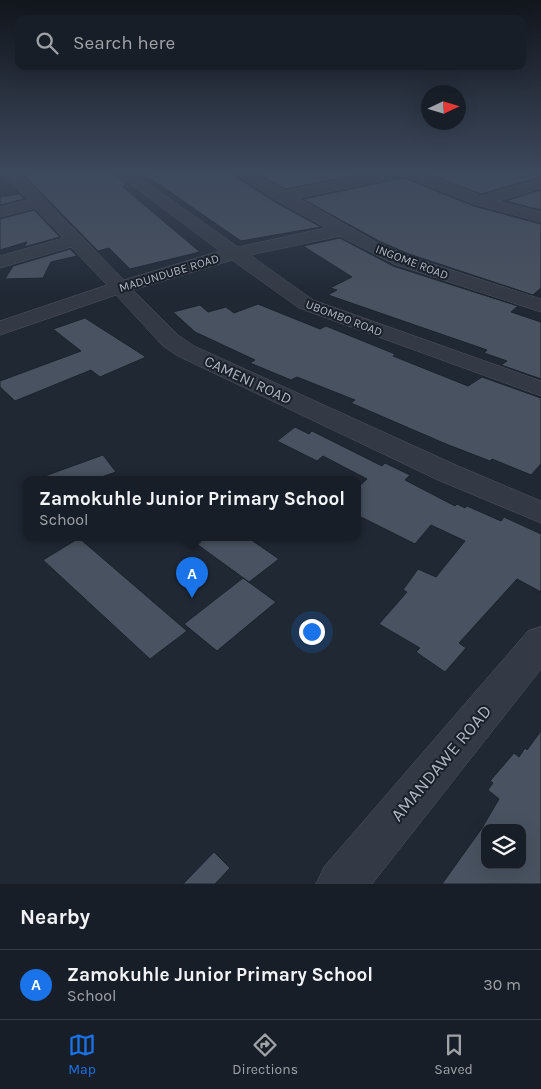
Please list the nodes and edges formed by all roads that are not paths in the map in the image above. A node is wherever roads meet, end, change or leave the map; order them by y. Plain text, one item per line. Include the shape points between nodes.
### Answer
1 (45, 212) edge
2 (177, 212) edge
3 (309, 212) edge
4 (523, 212) edge
5 (541, 217) edge
6 (342, 230) junction
7 (72, 241) junction
8 (234, 253) junction
9 (0, 262) edge
10 (118, 288) junction
11 (541, 306) edge
12 (0, 328) edge
13 (541, 389) edge
14 (541, 514) edge
15 (541, 642) edge
16 (341, 884) edge

1 - 7 street, CAMENI ROAD
2 - 8 street, UBOMBO ROAD
3 - 6 street, INGOME ROAD
4 - 5 street
6 - 8 street, MADUNDUBE ROAD
6 - 11 street, INGOME ROAD via 418,267
7 - 9 street
7 - 10 street, CAMENI ROAD
8 - 10 street, MADUNDUBE ROAD
8 - 13 street, UBOMBO ROAD via 315,308
10 - 12 street, MADUNDUBE ROAD
10 - 14 street, CAMENI ROAD via 171,341 200,358
15 - 16 street, AMANDAWE ROAD

